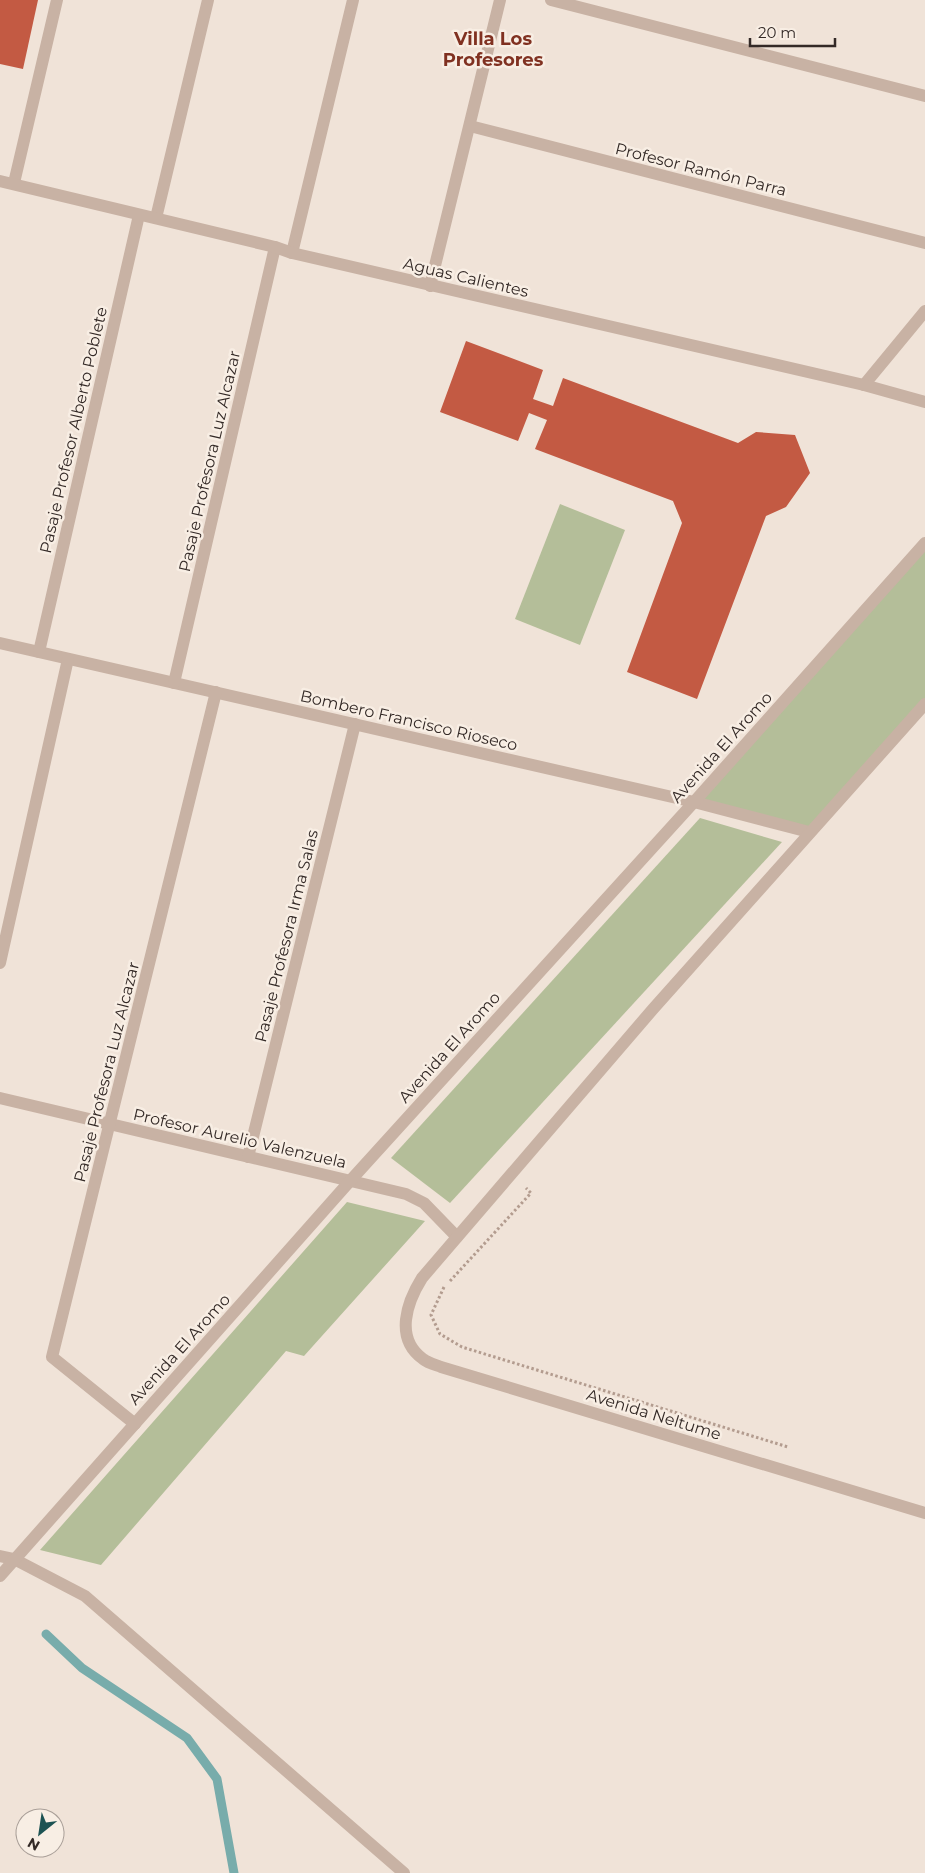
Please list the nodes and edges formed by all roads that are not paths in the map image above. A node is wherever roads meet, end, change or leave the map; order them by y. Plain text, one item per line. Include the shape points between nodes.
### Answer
1 (57, 0) edge
2 (208, 0) edge
3 (352, 0) edge
4 (500, 0) edge
5 (551, 0) edge
6 (925, 96) edge
7 (470, 126) junction
8 (0, 181) edge
9 (14, 183) junction
10 (139, 215) junction
11 (156, 218) junction
12 (925, 243) edge
13 (275, 247) junction
14 (292, 253) junction
15 (430, 286) junction
16 (925, 311) edge
17 (864, 385) junction
18 (925, 402) edge
19 (925, 542) edge
20 (0, 643) edge
21 (39, 652) junction
22 (68, 659) junction
23 (174, 683) junction
24 (216, 692) junction
25 (925, 704) edge
26 (355, 724) junction
27 (694, 802) junction
28 (809, 832) junction
29 (0, 963) edge
30 (0, 1098) edge
31 (110, 1124) junction
32 (248, 1157) junction
33 (350, 1181) junction
34 (457, 1237) junction
35 (134, 1424) junction
36 (925, 1513) edge
37 (0, 1556) edge
38 (14, 1559) junction
39 (0, 1576) edge
40 (404, 1873) edge

1 - 9 street
2 - 11 street
3 - 14 street
4 - 7 street
5 - 6 street
7 - 12 street, Profesor Ramón Parra
7 - 15 street
8 - 9 street, Aguas Calientes
9 - 10 street, Aguas Calientes
10 - 11 street, Aguas Calientes
10 - 21 street, Pasaje Profesor Alberto Poblete
11 - 13 street, Aguas Calientes
13 - 14 street, Aguas Calientes
13 - 23 street, Pasaje Profesora Luz Alcazar
14 - 15 street, Aguas Calientes
15 - 17 street, Aguas Calientes
16 - 17 street
17 - 18 street, Aguas Calientes
19 - 27 street, Avenida El Aromo
20 - 21 street, Bombero Francisco Rioseco
21 - 22 street, Bombero Francisco Rioseco
22 - 23 street, Bombero Francisco Rioseco
22 - 29 street
23 - 24 street, Bombero Francisco Rioseco
24 - 26 street, Bombero Francisco Rioseco
24 - 31 street, Pasaje Profesora Luz Alcazar
25 - 28 street
26 - 27 street, Bombero Francisco Rioseco
26 - 32 street, Pasaje Profesora Irma Salas
27 - 28 street, Bombero Francisco Rioseco
27 - 33 street, Avenida El Aromo
28 - 34 street
30 - 31 street, Profesor Aurelio Valenzuela
31 - 32 street, Profesor Aurelio Valenzuela
31 - 35 street, Pasaje Profesora Luz Alcazar via 52,1356
32 - 33 street, Profesor Aurelio Valenzuela
33 - 34 street, Profesor Aurelio Valenzuela via 406,1194 424,1203
33 - 35 street, Avenida El Aromo
34 - 36 street, Avenida Neltume via 422,1278 406,1314 405,1331 423,1359
35 - 38 street, Avenida El Aromo
37 - 38 street
38 - 39 street, Avenida El Aromo
38 - 40 street via 85,1596

